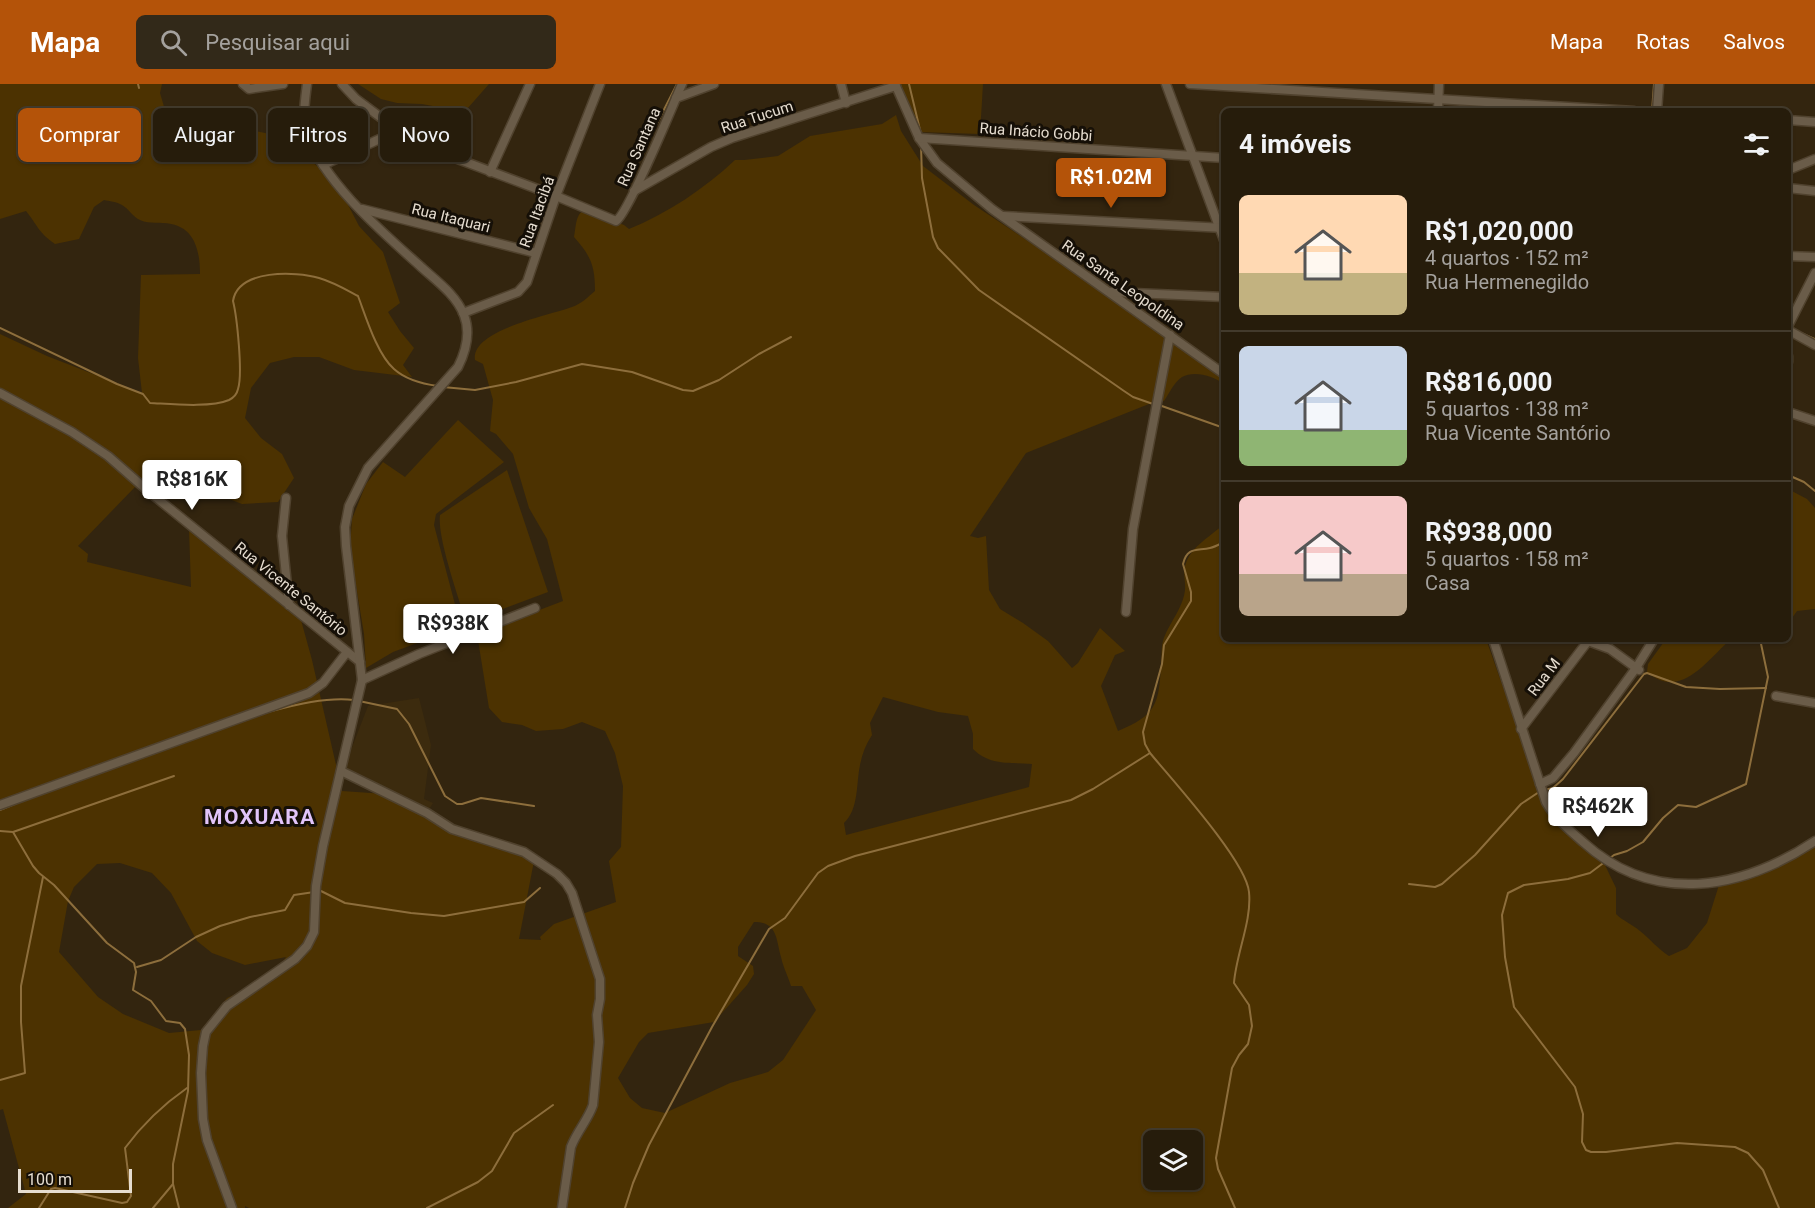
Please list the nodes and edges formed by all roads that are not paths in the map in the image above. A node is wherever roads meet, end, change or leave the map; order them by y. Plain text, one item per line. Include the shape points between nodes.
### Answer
1 (243, 84) edge
2 (283, 84) edge
3 (307, 84) edge
4 (342, 84) edge
5 (530, 84) edge
6 (600, 84) edge
7 (682, 84) edge
8 (714, 84) edge
9 (841, 84) edge
10 (1166, 84) edge
11 (1190, 84) edge
12 (1439, 84) edge
13 (1659, 84) edge
14 (896, 85) edge
15 (676, 98) junction
16 (1439, 98) junction
17 (846, 103) junction
18 (1438, 108) edge
19 (1589, 108) edge
20 (1657, 108) edge
21 (380, 118) edge
22 (1791, 120) edge
23 (1815, 122) edge
24 (919, 138) junction
25 (380, 139) edge
26 (1193, 156) junction
27 (1221, 158) edge
28 (1815, 159) edge
29 (464, 162) edge
30 (323, 165) junction
31 (1791, 169) edge
32 (490, 172) junction
33 (1791, 188) edge
34 (634, 191) junction
35 (1815, 191) edge
36 (556, 196) junction
37 (360, 209) junction
38 (1002, 216) junction
39 (1221, 226) edge
40 (1221, 228) edge
41 (536, 253) junction
42 (1791, 256) edge
43 (1815, 257) edge
44 (1815, 273) edge
45 (1110, 292) junction
46 (1221, 297) edge
47 (464, 313) junction
48 (1791, 322) edge
49 (1791, 330) edge
50 (1170, 335) junction
51 (1815, 345) edge
52 (1221, 372) edge
53 (0, 393) edge
54 (1791, 413) edge
55 (1815, 421) edge
56 (286, 498) dead end
57 (289, 605) junction
58 (535, 608) dead end
59 (1126, 612) dead end
60 (1496, 642) edge
61 (1586, 642) edge
62 (1592, 642) edge
63 (1652, 642) edge
64 (347, 652) junction
65 (360, 662) junction
66 (1638, 669) junction
67 (362, 680) junction
68 (1776, 696) dead end
69 (1815, 703) edge
70 (1521, 729) junction
71 (341, 771) junction
72 (1540, 784) junction
73 (0, 805) edge
74 (1815, 841) edge
75 (232, 1208) edge
76 (562, 1208) edge

1 - 2 street via 249,89
3 - 30 street via 305,123
4 - 21 street
5 - 32 street
6 - 36 street, Rua Itacibá
7 - 15 street, Rua Santana
8 - 15 street
9 - 17 street
10 - 26 street
11 - 16 street
12 - 16 street
13 - 20 street
14 - 17 street, Rua Tucum
14 - 24 street, Rua Santa Leopoldina
15 - 34 street, Rua Santana
16 - 18 street
16 - 19 street
17 - 34 street, Rua Tucum via 732,138
22 - 23 street
24 - 26 street, Rua Inácio Gobbi
24 - 38 street, Rua Santa Leopoldina via 937,163
25 - 30 street
26 - 27 street, Rua Inácio Gobbi
26 - 39 street
28 - 31 street
29 - 32 street
30 - 37 street
32 - 36 street
33 - 35 street
34 - 36 street, Rua Santana via 614,221
36 - 41 street, Rua Itacibá
37 - 41 street, Rua Itaquari
37 - 47 street via 441,283
38 - 40 street
38 - 45 street, Rua Santa Leopoldina
41 - 47 street, Rua Itacibá via 523,288
42 - 43 street
44 - 48 street
45 - 46 street
45 - 50 street, Rua Santa Leopoldina
47 - 65 street via 468,338 458,367 368,468 349,506 345,546
49 - 51 street
50 - 52 street, Rua Santa Leopoldina
50 - 59 street via 1133,529
53 - 57 street, Rua Vicente Santório via 108,456 147,492
54 - 55 street
56 - 57 street via 282,536
57 - 64 street, Rua Vicente Santório
58 - 67 street
60 - 70 street
61 - 70 street, Rua M
62 - 66 street via 1610,649
63 - 66 street
64 - 65 street, Rua Vicente Santório
64 - 73 street via 323,683 309,693
65 - 67 street
66 - 72 street via 1553,778
67 - 71 street
68 - 69 street
70 - 72 street
71 - 75 street via 316,886 314,932 307,946 280,971 227,1006 206,1032 202,1046 203,1119
71 - 76 street via 452,829 524,852 557,874 572,893 600,979 599,1032 593,1105 571,1146
72 - 74 street via 1557,818 1599,857 1652,879 1689,885 1727,882 1772,866

